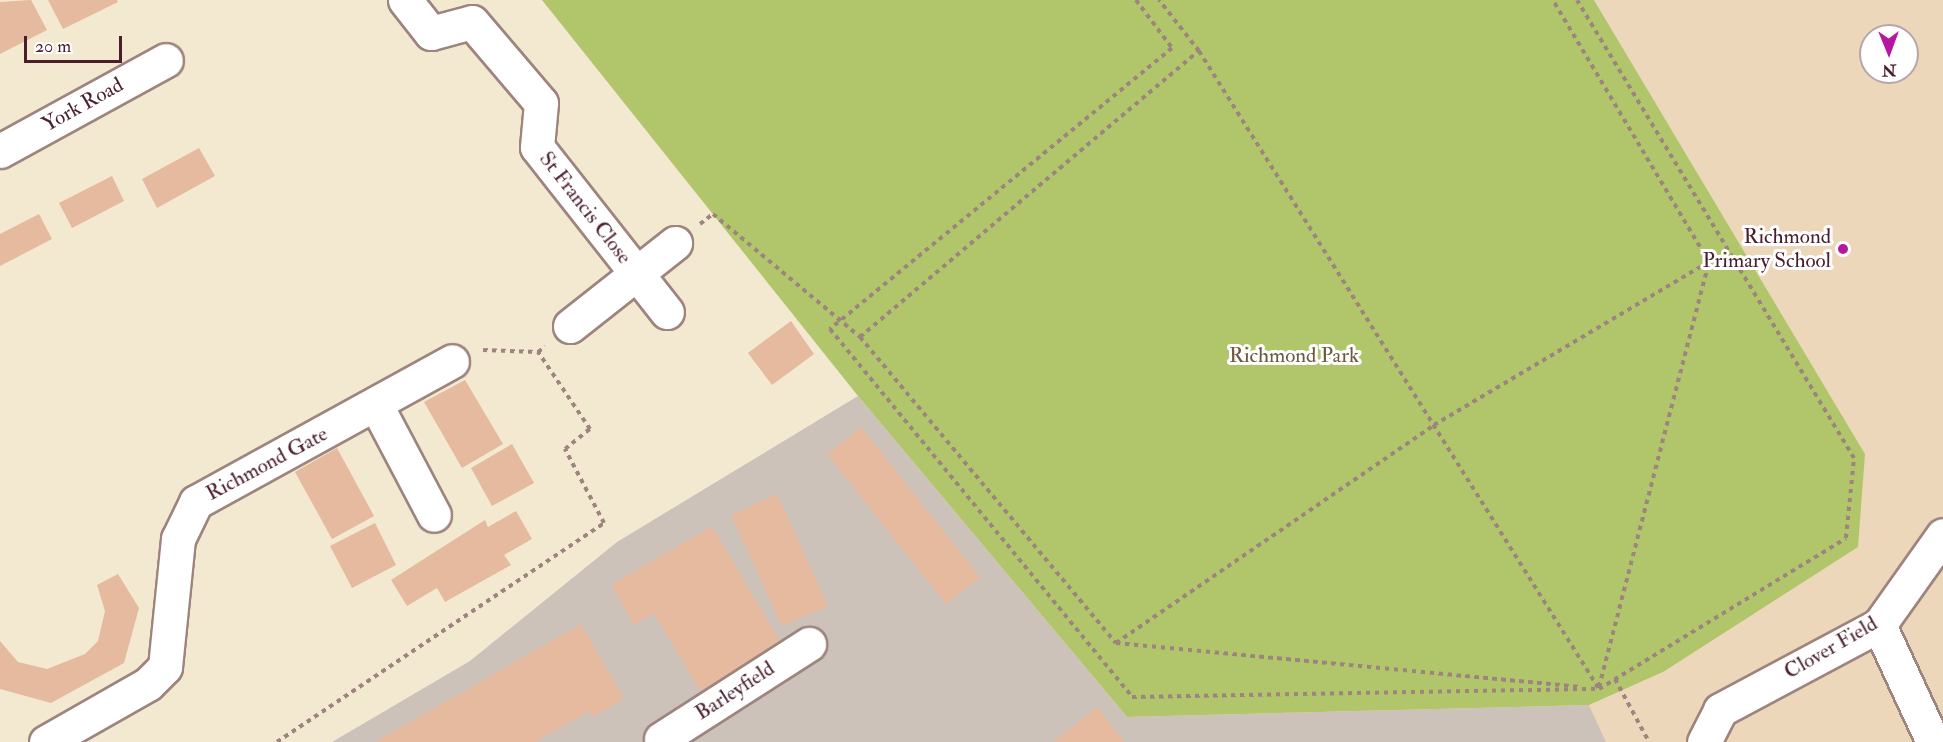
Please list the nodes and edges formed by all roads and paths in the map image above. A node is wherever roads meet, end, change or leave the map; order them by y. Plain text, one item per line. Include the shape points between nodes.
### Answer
1 (405, 0) edge
2 (1136, 0) edge
3 (1159, 0) edge
4 (1553, 0) edge
5 (1577, 0) edge
6 (1199, 51) junction
7 (166, 60) dead end
8 (0, 151) edge
9 (675, 243) joint
10 (1709, 262) junction
11 (636, 274) junction
12 (667, 312) dead end
13 (840, 321) junction
14 (570, 326) joint
15 (860, 336) junction
16 (538, 352) junction
17 (452, 361) joint
18 (376, 405) junction
19 (1434, 425) junction
20 (434, 515) dead end
21 (1943, 535) edge
22 (1879, 625) junction
23 (1116, 643) junction
24 (809, 644) dead end
25 (1615, 679) junction
26 (1599, 689) junction
27 (660, 741) edge
28 (45, 742) edge
29 (278, 742) edge
30 (1649, 742) edge
31 (1704, 742) edge
32 (1933, 742) edge

1 - 11 street, St Francis Close via 431,33 472,22 541,103 537,147
2 - 13 path via 1173,48
3 - 6 path
4 - 10 path
5 - 25 path via 1854,458 1846,538
6 - 15 path
6 - 19 path
7 - 8 street, York Road
9 - 11 street
9 - 13 path via 712,214
10 - 19 path
10 - 26 path
11 - 12 street, St Francis Close
11 - 14 street
13 - 15 path
13 - 26 path via 830,329 1132,697
14 - 16 path
15 - 23 path
16 - 17 path via 492,347
16 - 29 path via 591,429 565,449 604,524
17 - 18 street, Richmond Gate
18 - 20 street
18 - 28 street, Richmond Gate via 196,502 178,538 165,667 148,684
19 - 23 path
19 - 26 path
21 - 22 street, Clover Field
22 - 31 street, Clover Field via 1720,710
22 - 32 street
23 - 26 path
24 - 27 street, Barleyfield
25 - 26 path
25 - 30 path

